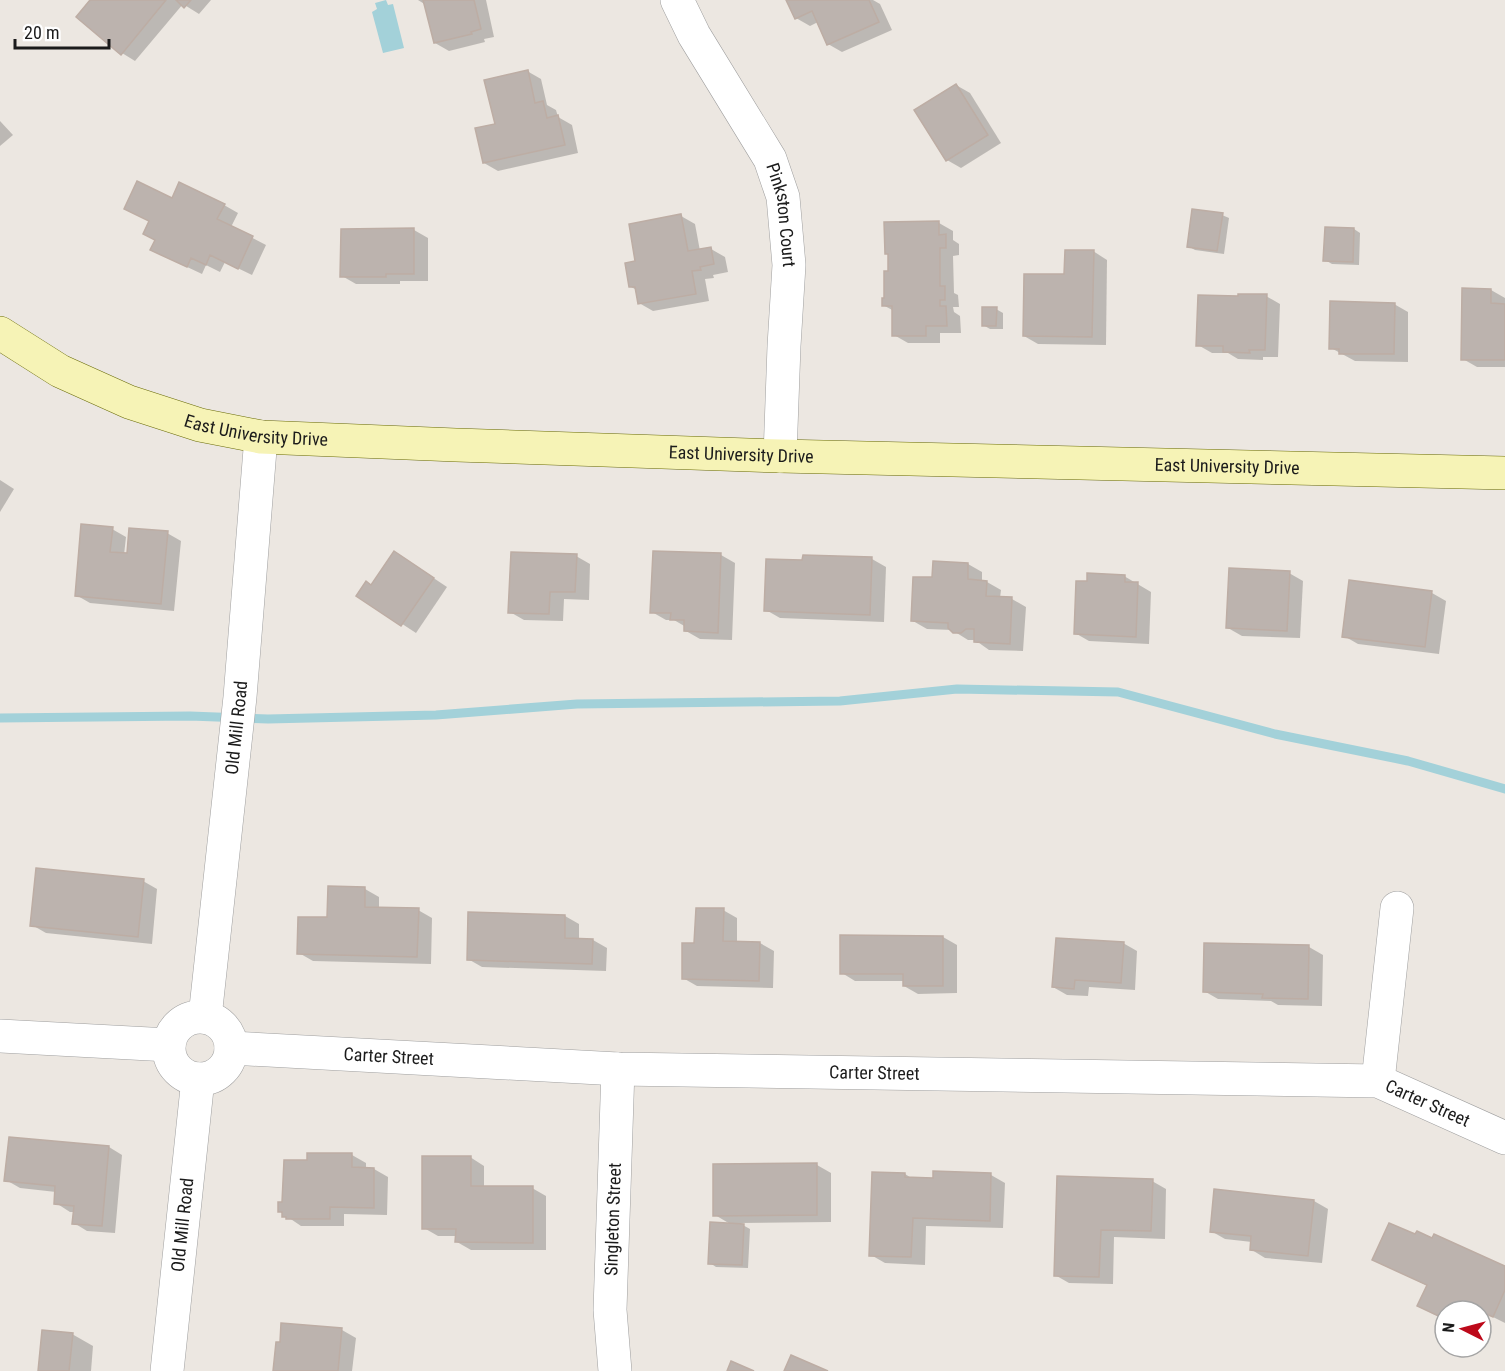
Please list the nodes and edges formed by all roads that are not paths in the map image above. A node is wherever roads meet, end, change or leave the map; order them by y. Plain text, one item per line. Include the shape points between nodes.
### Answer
1 (677, 0) edge
2 (0, 333) edge
3 (261, 437) junction
4 (780, 456) junction
5 (1505, 472) edge
6 (1397, 908) dead end
7 (205, 1017) junction
8 (0, 1036) edge
9 (169, 1045) junction
10 (231, 1048) junction
11 (618, 1069) junction
12 (198, 1079) junction
13 (1378, 1081) junction
14 (1505, 1138) edge
15 (167, 1371) edge
16 (615, 1371) edge

1 - 4 street, Pinkston Court via 770,159 783,197 789,265
2 - 3 main road, East University Drive via 60,371 129,402 200,425
3 - 4 main road, East University Drive
3 - 7 street, Old Mill Road via 240,697
4 - 5 main road, East University Drive
6 - 13 street
7 - 9 street via 185,1020
7 - 10 street via 227,1031
8 - 9 street
9 - 12 street via 176,1068
10 - 11 street, Carter Street
10 - 12 street via 230,1058 218,1074
11 - 13 street, Carter Street
11 - 16 street, Singleton Street via 610,1310
12 - 15 street, Old Mill Road
13 - 14 street, Carter Street

